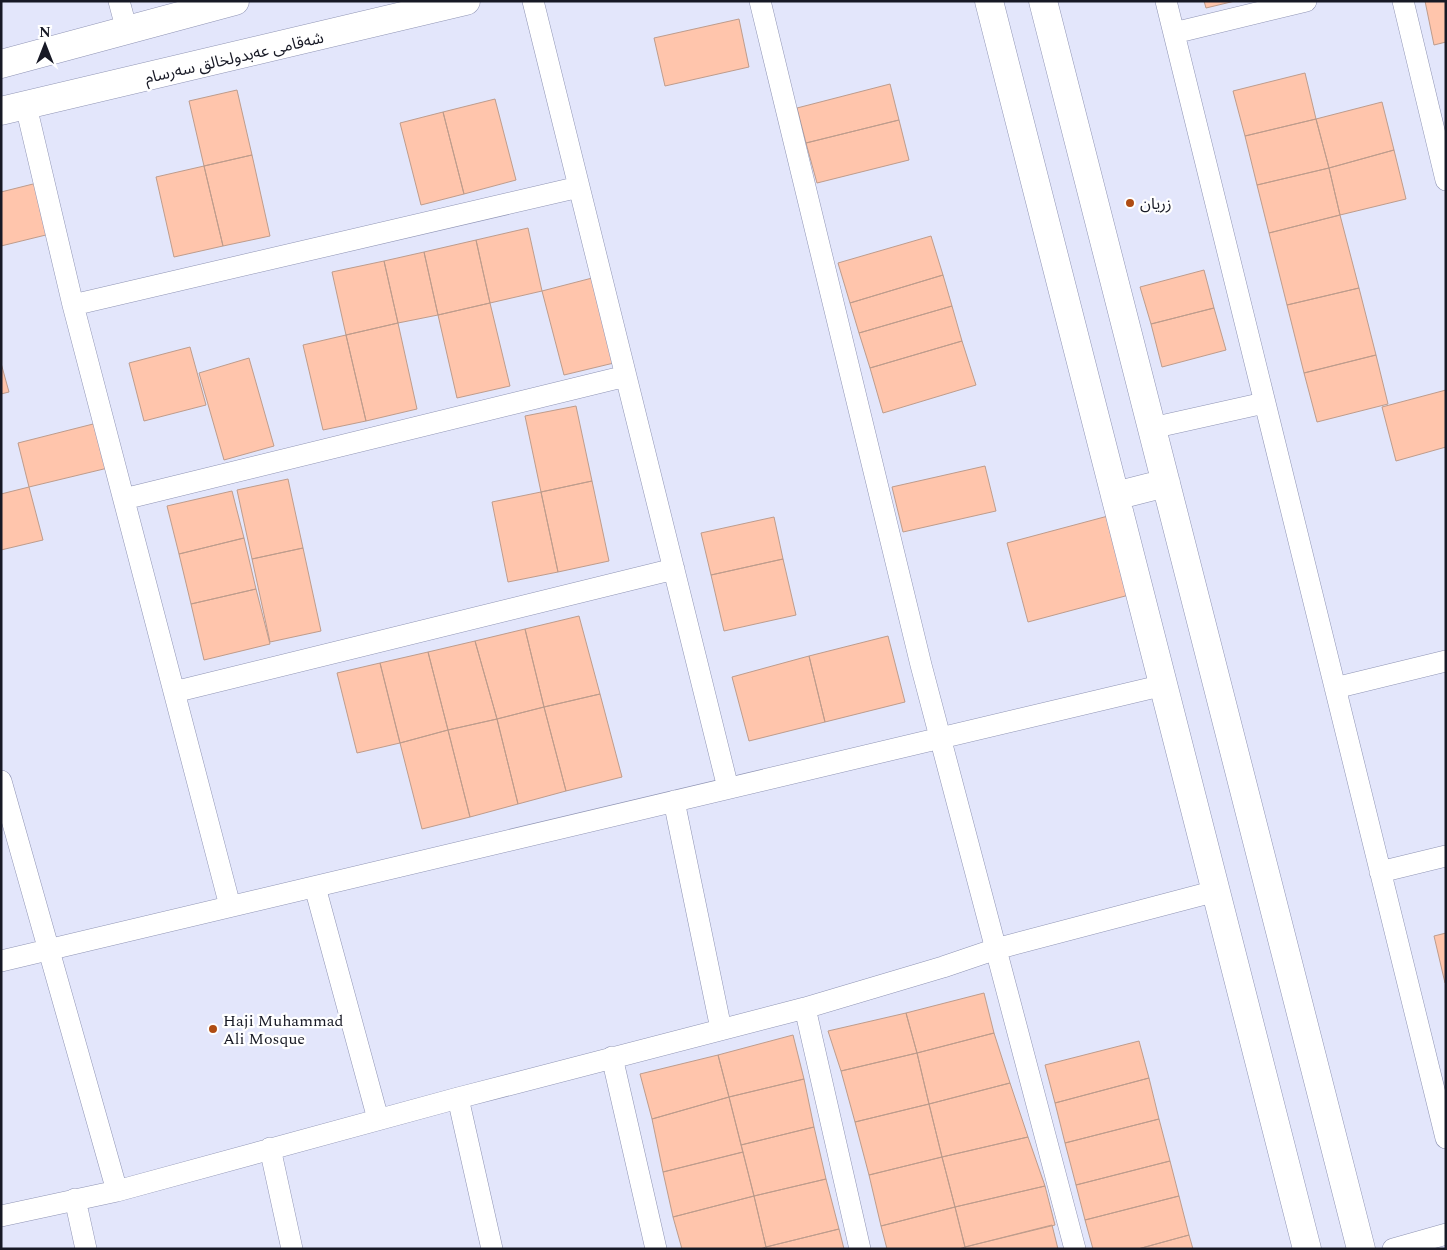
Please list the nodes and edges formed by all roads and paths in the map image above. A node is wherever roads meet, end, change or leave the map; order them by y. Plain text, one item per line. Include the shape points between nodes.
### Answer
1 (119, 1) edge
2 (235, 1) edge
3 (466, 1) edge
4 (533, 1) edge
5 (760, 1) edge
6 (989, 1) edge
7 (1043, 1) edge
8 (1166, 1) edge
9 (1306, 1) edge
10 (1403, 1) edge
11 (127, 31) junction
12 (1174, 33) junction
13 (1, 64) edge
14 (14, 109) edge
15 (1446, 179) edge
16 (579, 187) junction
17 (74, 305) junction
18 (626, 376) junction
19 (1264, 403) junction
20 (1152, 428) junction
21 (1166, 483) junction
22 (1115, 496) junction
23 (124, 499) junction
24 (674, 569) junction
25 (1446, 660) edge
26 (1164, 685) junction
27 (1335, 688) junction
28 (174, 692) junction
29 (940, 738) junction
30 (1, 781) edge
31 (728, 788) junction
32 (674, 801) junction
33 (1446, 856) edge
34 (1380, 872) junction
35 (315, 886) junction
36 (1216, 891) junction
37 (230, 906) junction
38 (996, 948) junction
39 (49, 949) junction
40 (1, 961) edge
41 (805, 1008) junction
42 (721, 1029) junction
43 (612, 1057) junction
44 (458, 1098) junction
45 (378, 1119) junction
46 (1446, 1138) edge
47 (270, 1148) junction
48 (117, 1190) junction
49 (75, 1199) junction
50 (1, 1216) edge
51 (1446, 1234) edge
52 (86, 1249) edge
53 (292, 1249) edge
54 (492, 1249) edge
55 (656, 1249) edge
56 (860, 1249) edge
57 (1075, 1249) edge
58 (1307, 1249) edge
59 (1361, 1249) edge
60 (1393, 1249) edge

1 - 11 street
2 - 11 street
3 - 14 street, شەقامی عەبدولخالق سەرسام
4 - 16 street
5 - 29 street
6 - 22 street
7 - 20 street
8 - 12 street
9 - 12 street
10 - 15 street
11 - 13 street
12 - 19 street
14 - 17 street
16 - 17 street
16 - 18 street
17 - 23 street
18 - 23 street
18 - 24 street
19 - 20 street
19 - 27 street
20 - 21 street
21 - 22 street
21 - 59 street
22 - 26 street
23 - 28 street
24 - 28 street
24 - 31 street
25 - 27 street
26 - 29 street
26 - 36 street
27 - 34 street
28 - 37 street
29 - 31 street
29 - 38 street
30 - 39 street
31 - 32 street
32 - 35 street
32 - 42 street
33 - 34 street
34 - 46 street
35 - 37 street
35 - 45 street
36 - 38 street
36 - 58 street
37 - 39 street
38 - 41 street via 944,967
38 - 57 street
39 - 40 street
39 - 48 street
41 - 42 street
41 - 56 street
42 - 43 street
43 - 44 street
43 - 55 street
44 - 45 street
44 - 54 street
45 - 47 street
47 - 48 street
47 - 53 street
48 - 49 street
49 - 50 street
49 - 52 street
51 - 60 street

